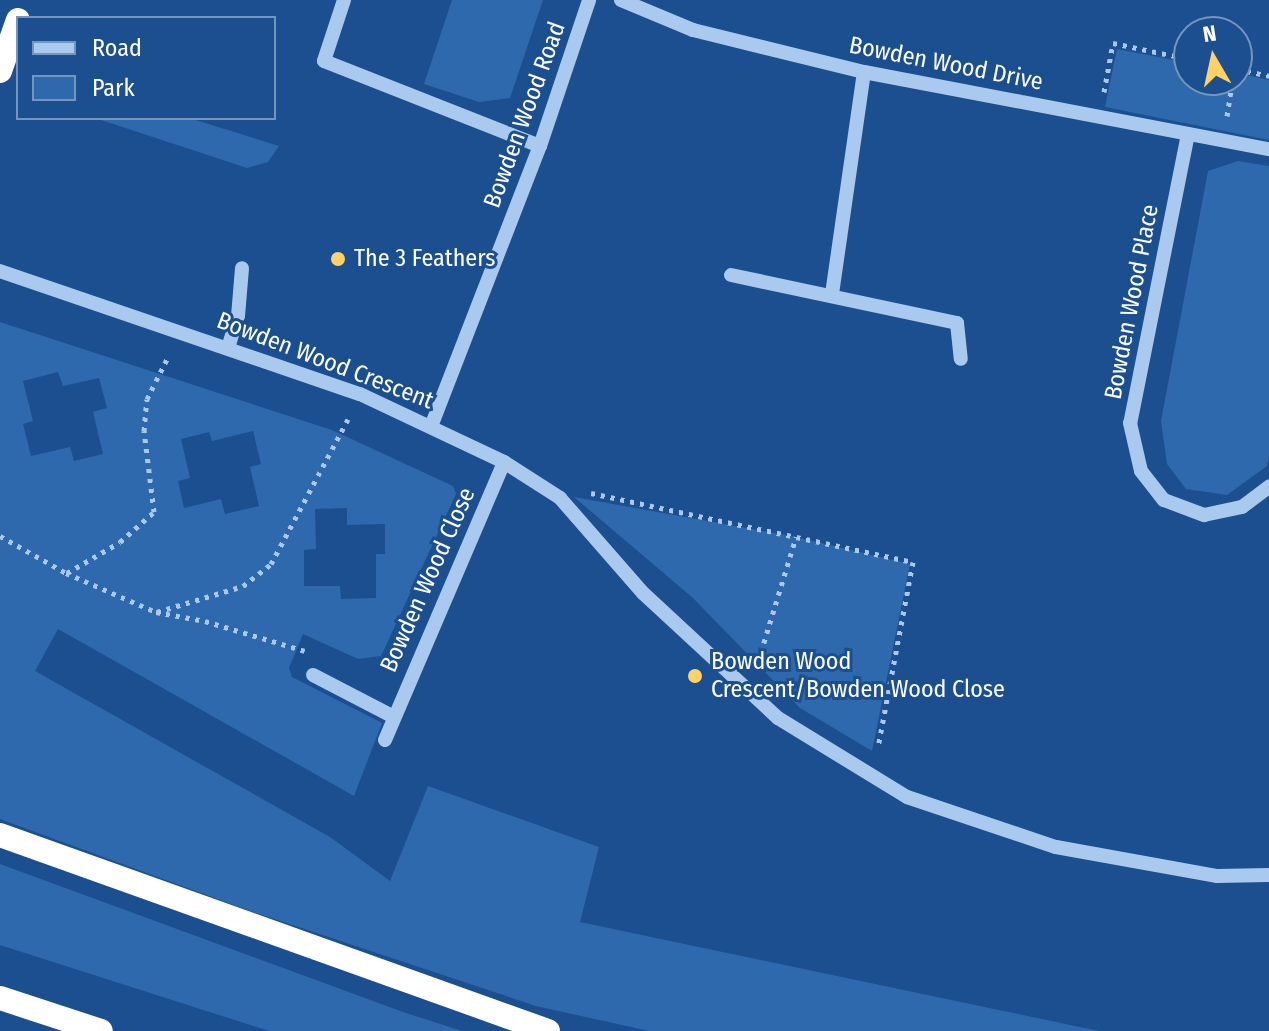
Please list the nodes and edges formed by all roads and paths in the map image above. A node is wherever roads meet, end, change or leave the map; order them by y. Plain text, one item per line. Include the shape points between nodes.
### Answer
1 (344, 0) edge
2 (589, 0) edge
3 (621, 0) edge
4 (16, 25) edge
5 (1173, 56) edge
6 (0, 71) edge
7 (864, 72) junction
8 (1230, 96) edge
9 (1100, 117) junction
10 (1188, 134) junction
11 (1222, 140) junction
12 (540, 146) junction
13 (1269, 149) edge
14 (242, 268) dead end
15 (0, 271) edge
16 (731, 275) dead end
17 (832, 294) junction
18 (179, 330) junction
19 (228, 348) junction
20 (961, 359) dead end
21 (360, 394) junction
22 (432, 424) junction
23 (504, 462) junction
24 (1269, 487) edge
25 (583, 491) dead end
26 (0, 536) edge
27 (796, 537) junction
28 (66, 573) junction
29 (156, 612) junction
30 (313, 675) joint
31 (749, 691) junction
32 (392, 716) junction
33 (385, 740) dead end
34 (872, 776) junction
35 (0, 835) edge
36 (1269, 875) edge
37 (0, 998) edge
38 (101, 1031) edge
39 (548, 1031) edge

1 - 12 street via 324,61
2 - 12 street, Bowden Wood Road
3 - 7 street, Bowden Wood Drive via 693,30
4 - 6 highway
5 - 9 path via 1113,43
7 - 9 street, Bowden Wood Drive
7 - 17 street
8 - 11 path
9 - 10 street, Bowden Wood Drive
10 - 11 street, Bowden Wood Drive
10 - 24 street, Bowden Wood Place via 1130,423 1141,471 1164,500 1204,515 1242,507
11 - 13 street, Bowden Wood Drive
12 - 22 street, Bowden Wood Road
14 - 19 street via 238,316
15 - 18 street, Bowden Wood Crescent
16 - 17 street
17 - 20 street via 957,323
18 - 19 street, Bowden Wood Crescent
18 - 28 path via 147,399 144,431 154,512 120,542
19 - 21 street, Bowden Wood Crescent
21 - 22 street, Bowden Wood Crescent
21 - 29 path via 271,564 243,586
22 - 23 street, Bowden Wood Crescent
23 - 31 street, Bowden Wood Crescent via 560,498 643,593
23 - 32 street, Bowden Wood Close
25 - 27 path
26 - 28 path
27 - 31 path
27 - 34 path via 913,562
28 - 29 path
29 - 30 path via 312,653
30 - 32 street
31 - 34 street, Bowden Wood Crescent via 778,718
32 - 33 street, Bowden Wood Close
34 - 36 street, Bowden Wood Crescent via 907,797 1056,847 1217,876
35 - 39 highway
37 - 38 highway

